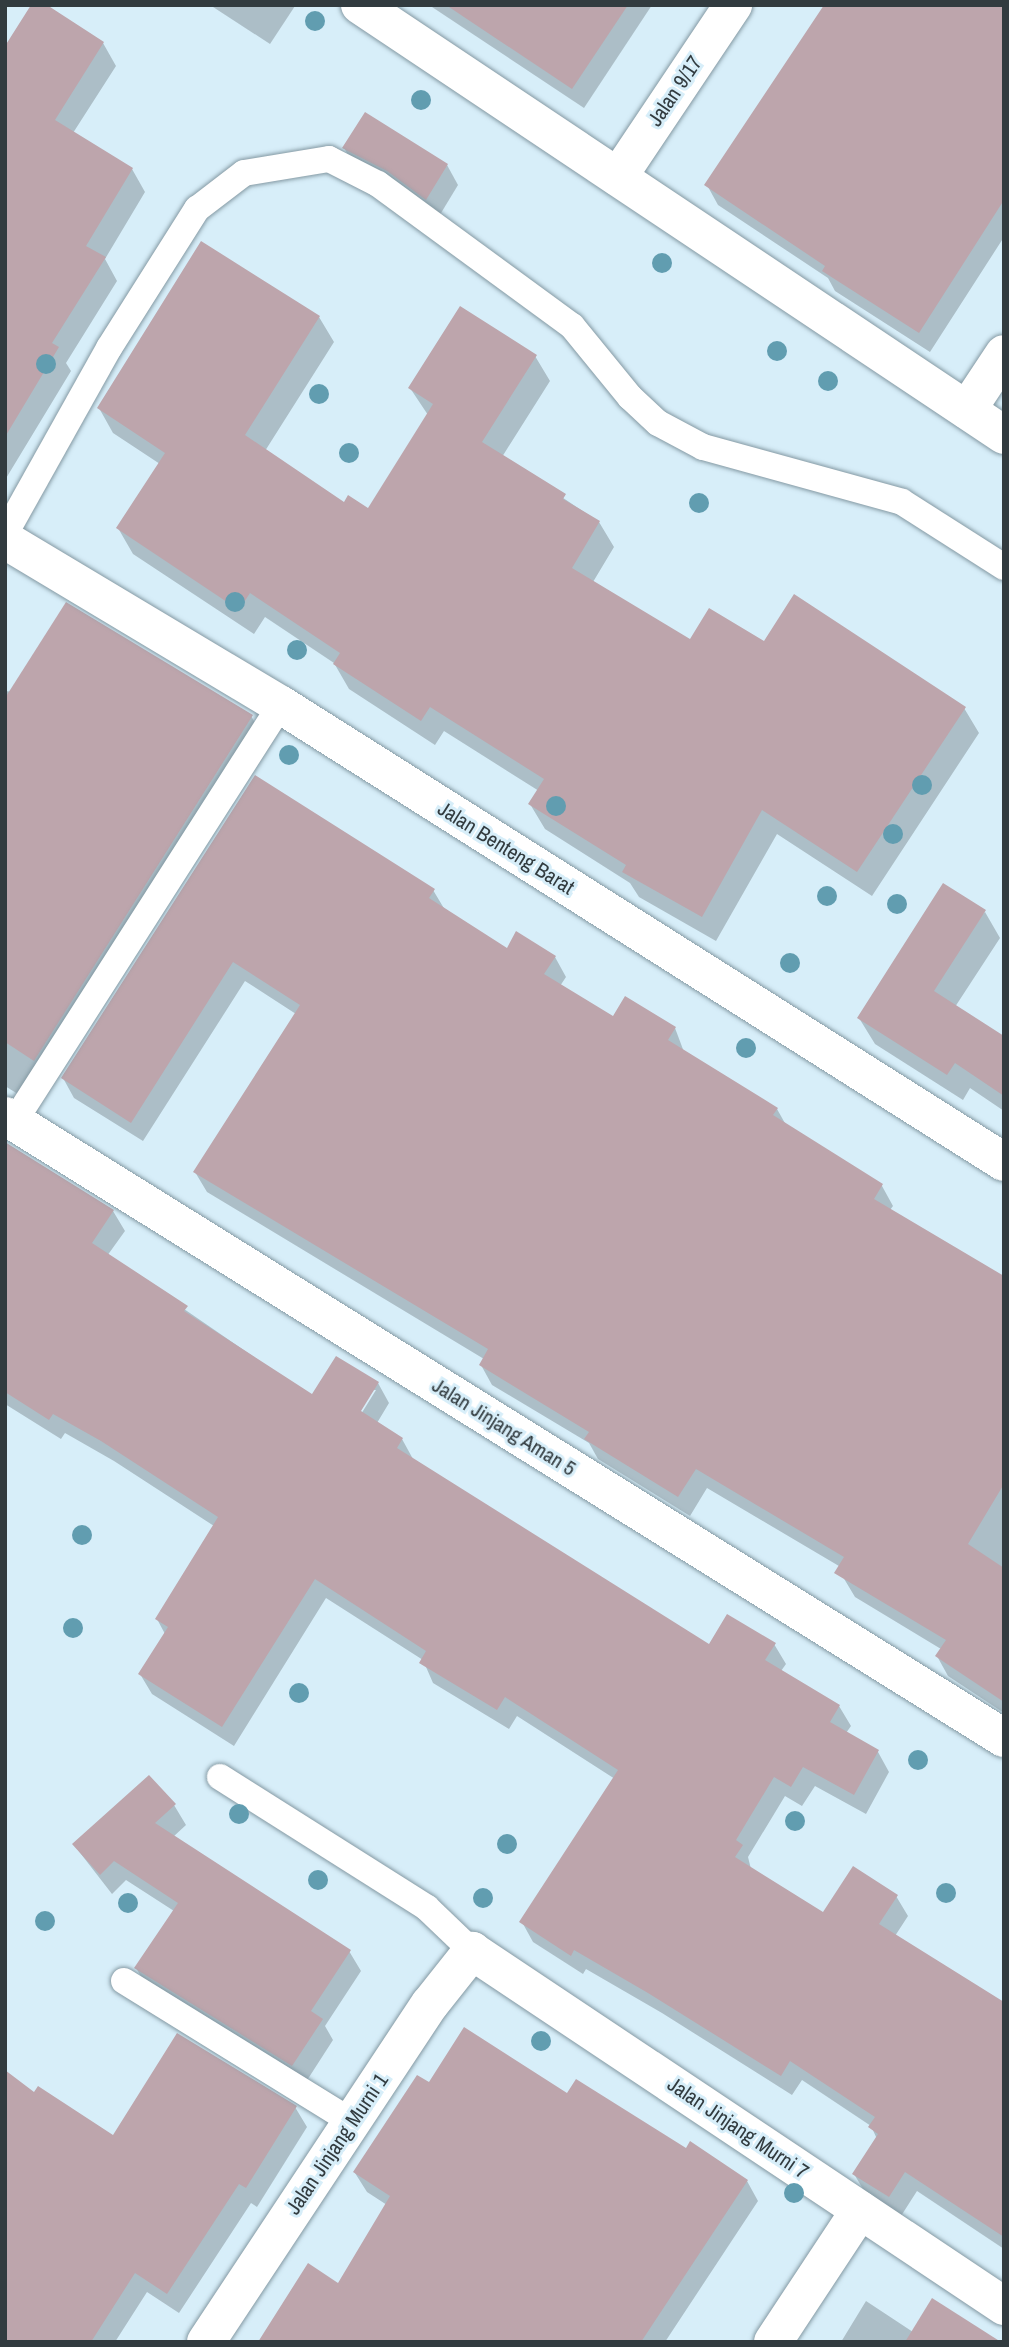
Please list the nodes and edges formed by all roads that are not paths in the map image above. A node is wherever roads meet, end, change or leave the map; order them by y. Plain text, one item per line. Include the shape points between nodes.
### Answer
1 (360, 5) edge
2 (733, 5) edge
3 (618, 177) junction
4 (1004, 354) edge
5 (967, 410) junction
6 (1004, 435) edge
7 (5, 537) edge
8 (1004, 567) edge
9 (281, 705) junction
10 (10, 1119) edge
11 (1004, 1162) edge
12 (1004, 1738) edge
13 (220, 1777) dead end
14 (472, 1951) junction
15 (124, 1981) dead end
16 (352, 2122) junction
17 (860, 2210) junction
18 (1004, 2306) edge
19 (206, 2342) edge
20 (773, 2342) edge

1 - 3 street
2 - 3 street, Jalan 9/17
3 - 5 street
4 - 5 street
5 - 6 street
7 - 8 lane via 109,348 197,209 244,173 329,159 378,184 572,326 658,424 703,447 902,502
7 - 9 street, Jalan Benteng Barat
9 - 10 lane
9 - 11 street, Jalan Benteng Barat
10 - 12 street, Jalan Jinjang Aman 5
13 - 14 lane via 427,1908
14 - 16 street, Jalan Jinjang Murni 1 via 430,2004
14 - 17 street, Jalan Jinjang Murni 7
15 - 16 lane
16 - 19 street, Jalan Jinjang Murni 1
17 - 18 street, Jalan Jinjang Murni 7
17 - 20 street

